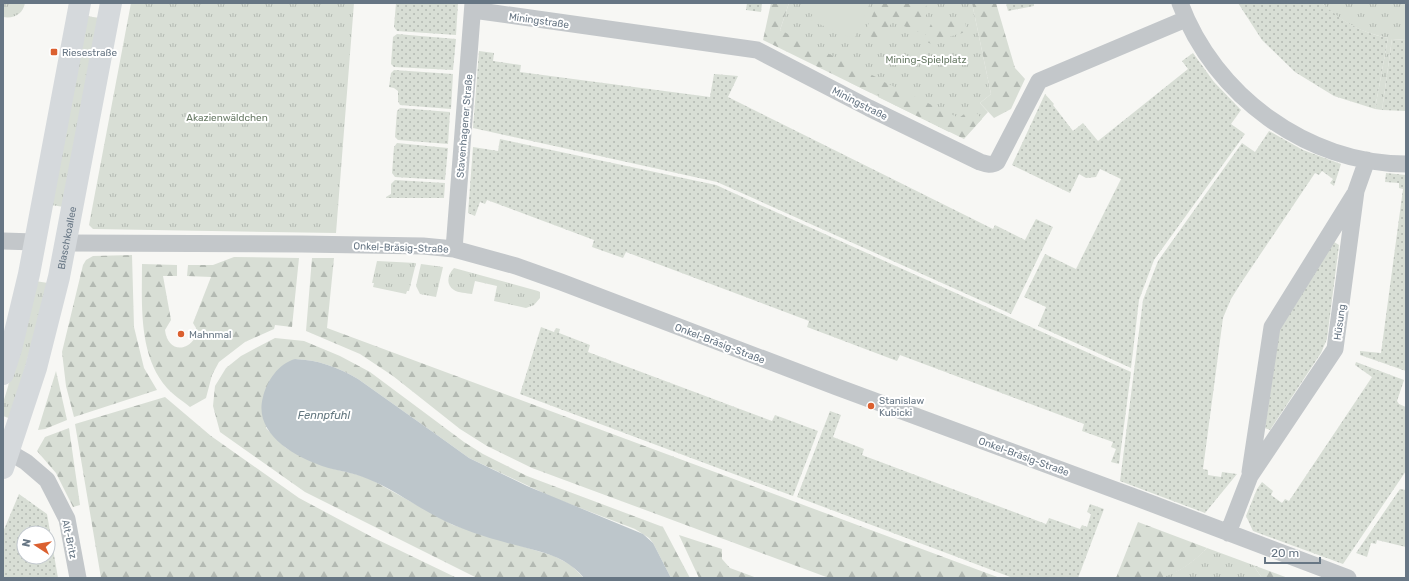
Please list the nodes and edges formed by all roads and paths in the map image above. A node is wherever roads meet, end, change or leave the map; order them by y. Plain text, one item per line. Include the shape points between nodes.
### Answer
1 (80, 3) edge
2 (111, 3) edge
3 (1180, 3) edge
4 (473, 7) edge
5 (1186, 19) junction
6 (1367, 160) junction
7 (1406, 164) edge
8 (1356, 191) junction
9 (3, 241) edge
10 (35, 242) junction
11 (66, 243) junction
12 (454, 249) junction
13 (3, 374) edge
14 (6, 460) edge
15 (1250, 476) junction
16 (1228, 533) junction
17 (78, 578) edge
18 (1348, 578) edge

1 - 10 main road
2 - 11 main road, Blaschkoallee
3 - 5 street
4 - 5 street, Miningstraße via 757,50 869,108 990,165 997,162 1039,81
4 - 12 street, Stavenhagener Straße
5 - 6 street via 1214,65 1256,109 1312,143
6 - 7 street
6 - 8 street, Hüsung
8 - 15 street, Hüsung via 1272,327
8 - 15 street, Hüsung via 1335,349
9 - 10 street
10 - 13 main road
11 - 12 street, Onkel-Bräsig-Straße via 302,244
11 - 14 main road, Blaschkoallee via 36,368
12 - 16 street, Onkel-Bräsig-Straße via 516,266 561,282
14 - 17 street, Alt-Britz via 26,462 47,480 68,519
15 - 16 street, Hüsung
16 - 18 street, Onkel-Bräsig-Straße

